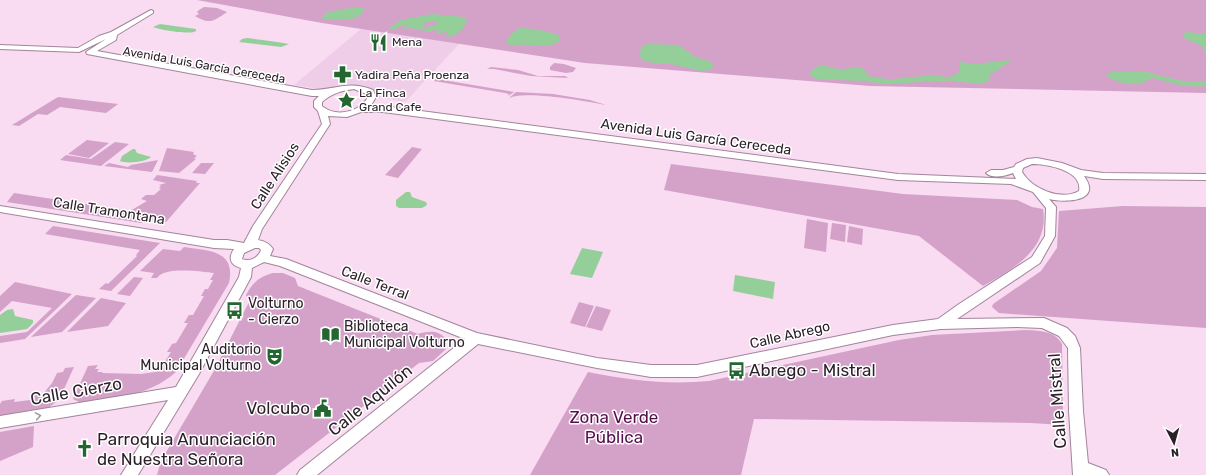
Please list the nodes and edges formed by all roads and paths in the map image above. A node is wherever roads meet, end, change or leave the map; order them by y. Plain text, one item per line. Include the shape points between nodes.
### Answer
1 (151, 12) dead end
2 (114, 34) junction
3 (0, 47) edge
4 (0, 51) edge
5 (90, 52) junction
6 (80, 53) junction
7 (327, 93) junction
8 (371, 100) junction
9 (320, 109) junction
10 (358, 110) junction
11 (347, 114) junction
12 (323, 128) junction
13 (1017, 169) junction
14 (1068, 169) junction
15 (1206, 177) edge
16 (1206, 183) edge
17 (1033, 188) junction
18 (1084, 188) junction
19 (1071, 197) junction
20 (1051, 207) junction
21 (0, 209) edge
22 (214, 244) junction
23 (248, 246) junction
24 (236, 256) junction
25 (262, 258) junction
26 (247, 264) junction
27 (941, 324) junction
28 (476, 338) junction
29 (181, 392) junction
30 (0, 422) edge
31 (1080, 472) edge
32 (129, 475) edge
33 (305, 475) edge
34 (1102, 475) edge

1 - 2 street
2 - 5 street via 113,38
2 - 6 street via 102,38
3 - 6 street, Avenida Luis García Cereceda via 28,47
4 - 6 street via 72,55 74,52
5 - 6 street, Avenida Luis García Cereceda via 86,49
5 - 7 street, Avenida Luis García Cereceda via 312,93
6 - 9 street, Avenida Luis García Cereceda via 309,98
7 - 8 street, Avenida Luis García Cereceda via 343,88 359,88 370,92
7 - 9 street via 318,101
8 - 10 street
8 - 13 street, Avenida Luis García Cereceda via 387,105 892,170 1004,173
9 - 11 street via 331,114
9 - 12 street
10 - 11 street
10 - 17 street, Avenida Luis García Cereceda via 383,109 898,177 1012,180
11 - 12 street
12 - 23 street, Calle Alisios
13 - 14 street, Avenida Luis García Cereceda via 1021,164 1036,160
13 - 17 street via 1021,180
14 - 15 street, Avenida Luis García Cereceda via 1089,175
14 - 18 street via 1082,180
16 - 18 street via 1095,182
17 - 19 street, Avenida Luis García Cereceda via 1057,197
17 - 20 street
18 - 19 street via 1080,194
19 - 20 street
20 - 27 street via 1050,236 1036,260
21 - 22 street, Calle Tramontana
22 - 23 street, Calle Tramontana
22 - 24 street, Calle Tramontana
23 - 24 street via 238,250
23 - 25 street, Calle Tramontana via 259,244 266,247 267,252
24 - 26 street, Calle Tramontana via 238,263
25 - 26 street
25 - 28 street, Calle Terral via 282,262
26 - 29 street via 246,277
27 - 28 street, Calle Abrego via 893,330 730,365 680,372 651,371 597,363
27 - 31 street, Calle Mistral via 1044,323 1063,332 1070,340 1075,356
28 - 33 street, Calle Aquilón
30 -> 29 street, Calle Cierzo
29 - 32 street
31 - 34 street

